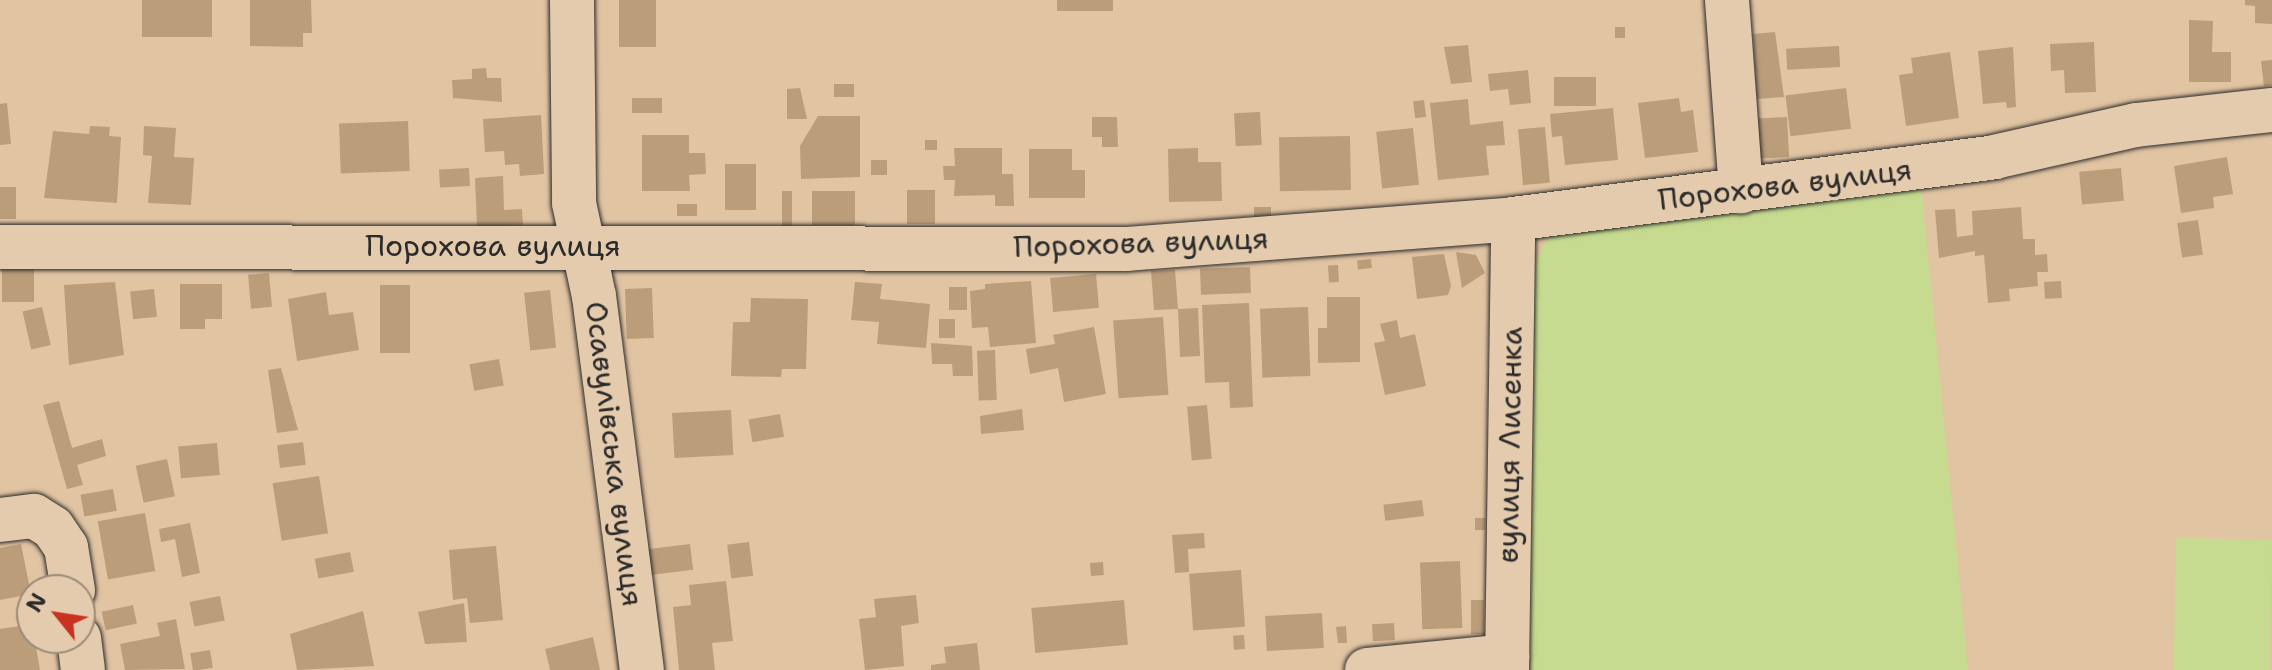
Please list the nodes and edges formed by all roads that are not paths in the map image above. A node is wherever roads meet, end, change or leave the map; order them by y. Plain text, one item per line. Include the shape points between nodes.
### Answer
1 (572, 0) edge
2 (1727, 0) edge
3 (2272, 110) edge
4 (1741, 191) junction
5 (1513, 219) junction
6 (582, 245) junction
7 (0, 247) edge
8 (17, 518) edge
9 (70, 574) edge
10 (1507, 663) edge
11 (642, 670) edge
12 (1367, 670) edge

1 - 6 street, Осавулівська вулиця via 574,203
2 - 4 street
3 - 4 street, Порохова вулиця via 2136,125 1994,157
4 - 5 street, Порохова вулиця
5 - 6 street, Порохова вулиця via 1127,249
5 - 10 street, вулиця Лисенка
6 - 7 street, Порохова вулиця
6 - 11 street, Осавулівська вулиця via 594,296
8 - 9 street via 53,528 66,547
10 - 12 street

